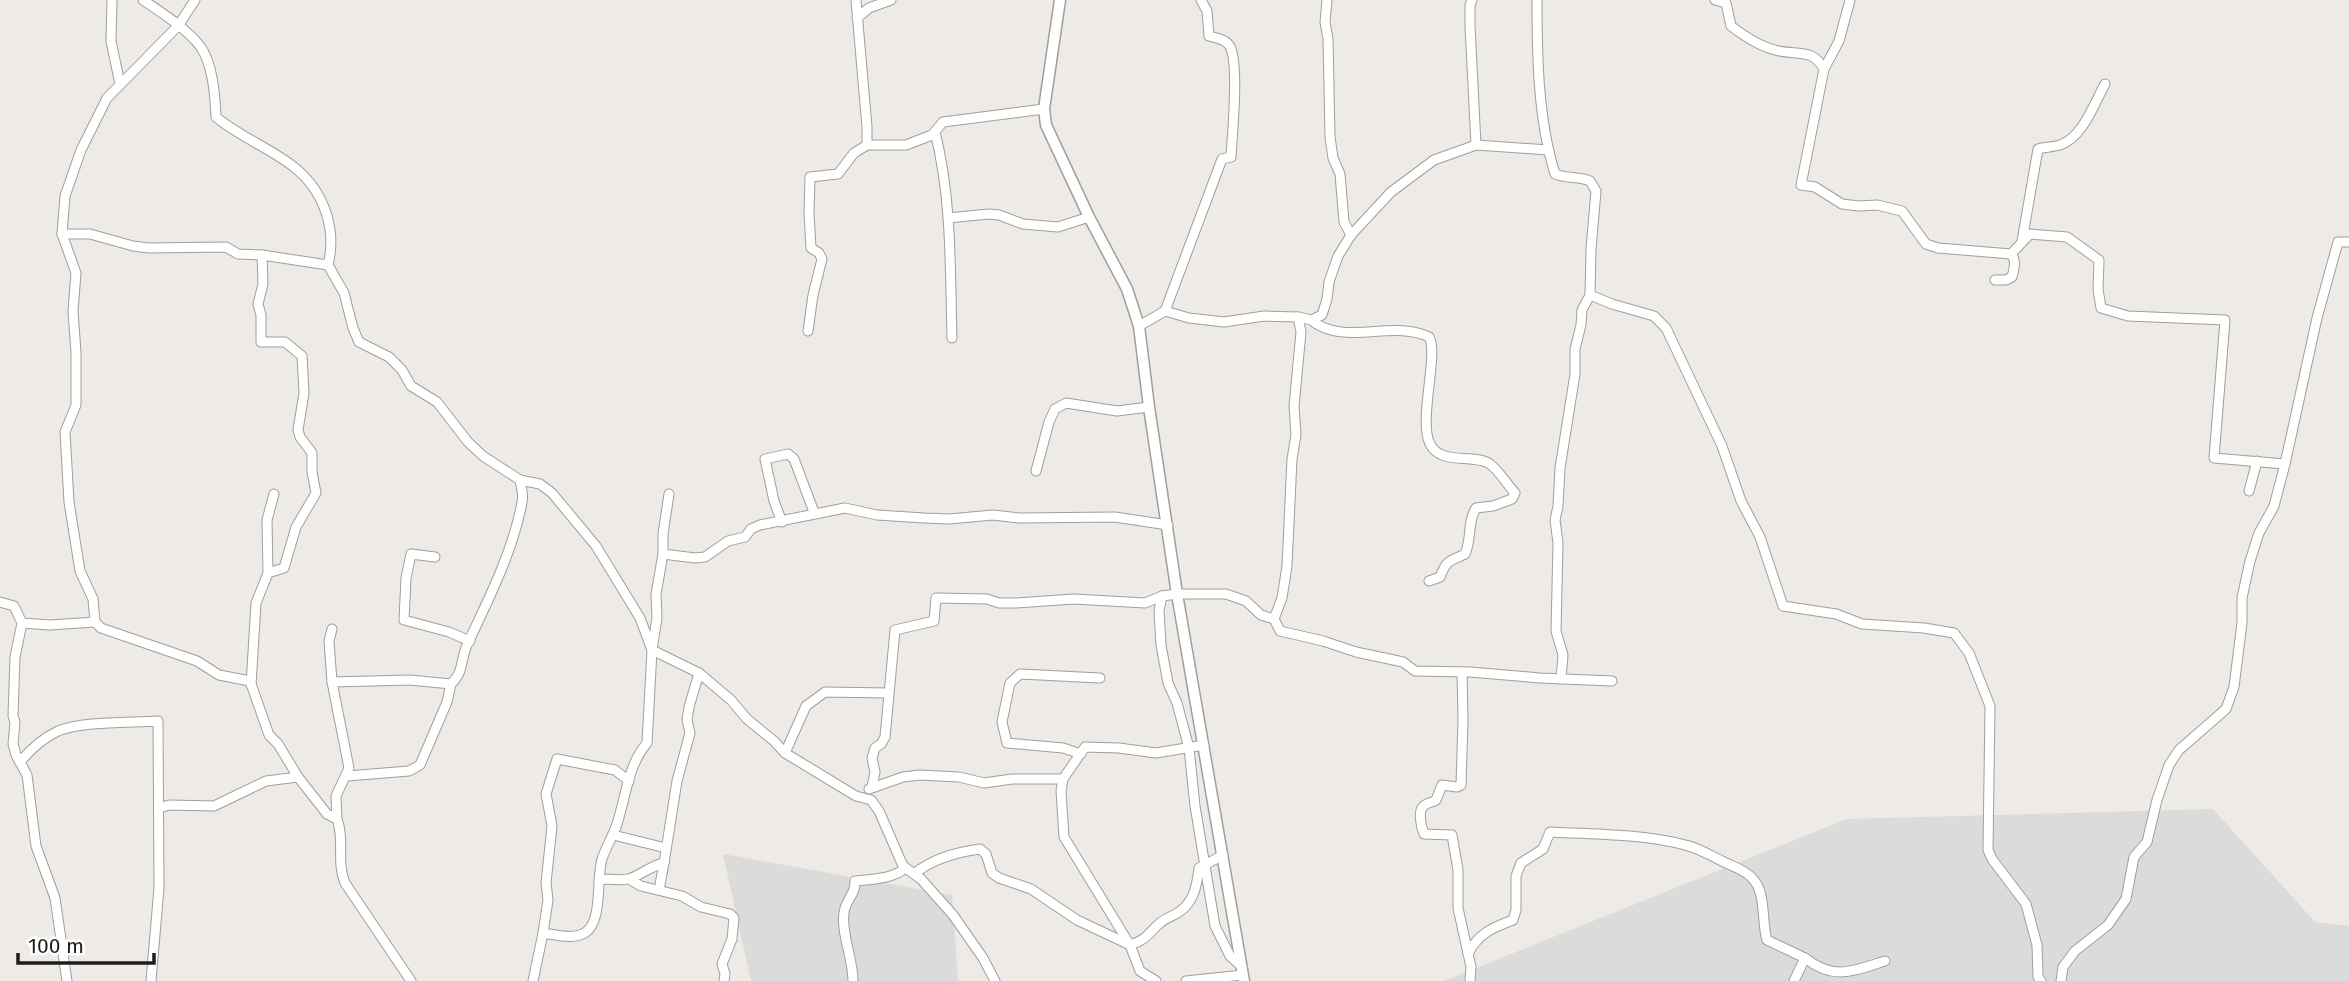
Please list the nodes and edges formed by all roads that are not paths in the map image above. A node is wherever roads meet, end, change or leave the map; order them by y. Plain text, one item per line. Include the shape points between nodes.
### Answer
1 (111, 0) edge
2 (143, 0) edge
3 (195, 0) edge
4 (856, 0) edge
5 (891, 0) edge
6 (1060, 0) edge
7 (1201, 0) edge
8 (1327, 0) edge
9 (1472, 0) edge
10 (1537, 0) edge
11 (1715, 0) edge
12 (1850, 0) edge
13 (856, 18) junction
14 (178, 26) junction
15 (1824, 69) junction
16 (120, 83) junction
17 (2105, 84) dead end
18 (1044, 109) junction
19 (935, 132) junction
20 (867, 145) junction
21 (1476, 145) junction
22 (1548, 150) junction
23 (1089, 217) junction
24 (948, 218) junction
25 (62, 234) junction
26 (1350, 235) junction
27 (2349, 242) edge
28 (2022, 243) junction
29 (2011, 254) junction
30 (262, 255) junction
31 (328, 265) junction
32 (1995, 280) dead end
33 (1590, 295) junction
34 (1165, 312) junction
35 (1298, 317) junction
36 (1311, 320) junction
37 (1139, 326) junction
38 (808, 331) dead end
39 (952, 338) dead end
40 (1149, 407) junction
41 (2256, 461) junction
42 (2285, 464) junction
43 (1036, 471) dead end
44 (520, 480) junction
45 (2249, 491) dead end
46 (274, 494) dead end
47 (670, 494) dead end
48 (814, 512) junction
49 (782, 522) junction
50 (1168, 526) junction
51 (663, 554) junction
52 (435, 557) dead end
53 (268, 573) junction
54 (1429, 581) dead end
55 (1177, 594) junction
56 (1162, 596) junction
57 (0, 603) edge
58 (1274, 619) junction
59 (95, 622) junction
60 (22, 623) junction
61 (332, 629) dead end
62 (470, 641) junction
63 (652, 650) junction
64 (1462, 672) junction
65 (699, 673) junction
66 (1100, 678) dead end
67 (1561, 679) junction
68 (1612, 681) dead end
69 (331, 682) junction
70 (450, 684) junction
71 (251, 685) junction
72 (888, 693) junction
73 (1204, 745) junction
74 (1189, 748) junction
75 (785, 753) junction
76 (1081, 754) junction
77 (20, 762) junction
78 (347, 776) junction
79 (298, 777) junction
80 (1063, 779) junction
81 (629, 781) junction
82 (872, 787) junction
83 (863, 797) junction
84 (159, 808) junction
85 (337, 819) junction
86 (613, 835) junction
87 (666, 848) junction
88 (1223, 855) junction
89 (664, 863) junction
90 (1206, 863) junction
91 (910, 871) junction
92 (629, 879) junction
93 (599, 880) junction
94 (659, 890) junction
95 (544, 933) junction
96 (1130, 946) junction
97 (1468, 954) junction
98 (1805, 958) junction
99 (1885, 961) dead end
100 (1243, 974) edge
101 (68, 981) edge
102 (151, 981) edge
103 (411, 981) edge
104 (533, 981) edge
105 (724, 981) edge
106 (853, 981) edge
107 (995, 981) edge
108 (1156, 981) edge
109 (1186, 981) edge
110 (1470, 981) edge
111 (1794, 981) edge
112 (2040, 981) edge
113 (2061, 981) edge

1 - 16 street via 111,41
2 - 14 street
3 - 14 street
4 - 13 street
5 - 13 street
6 - 18 street
7 - 34 street via 1209,36 1229,44 1233,54 1231,157 1222,159
8 - 26 street via 1330,137
9 - 21 street
10 - 22 street
11 - 15 street via 1726,3 1731,26 1740,33 1773,50 1810,55 1819,59
12 - 15 street via 1839,41
13 - 20 street
14 - 16 street
14 - 31 street via 200,47 216,98 216,117 295,168 316,191 329,225 332,248
15 - 29 street via 1801,185 1826,192 1842,204 1902,211 1926,244 1938,248
16 - 25 street via 107,98 81,150 65,196
17 - 28 street via 2070,140 2038,149
18 - 19 street via 943,122
18 - 23 street via 1046,125
19 - 20 street via 906,145
19 - 24 street
20 - 38 street via 854,153 838,174 810,177 811,248 822,259
21 - 22 street
21 - 26 street via 1433,160 1391,192
22 - 33 street via 1555,173 1590,181 1596,191
23 - 24 street via 1058,227 1023,224 989,214
23 - 37 street via 1127,289
24 - 39 street
25 - 30 street via 90,234 149,248 226,247 238,254
25 - 59 street via 76,273 76,405 65,432 69,502 79,571 93,599
26 - 36 street via 1338,256 1322,315
27 - 42 street via 2338,242 2332,260
28 - 29 street
28 - 41 street via 2030,234 2067,237 2099,260 2101,308 2128,317 2225,320 2214,458
29 - 32 street via 2015,258 2012,276
30 - 31 street
30 - 53 street via 261,342 285,342 302,356 304,393 298,430 312,453 316,493 296,527 284,568
31 - 44 street via 344,293 359,342 389,358 411,386 437,402 483,456
33 - 67 street via 1582,310 1575,349 1555,520
33 - 112 street via 1654,316 1666,328 1722,446 1783,606 1836,614 1862,624 1954,633 1969,653 1990,706 1988,850 2026,904
34 - 35 street via 1224,322
34 - 37 street
35 - 36 street
35 - 58 street via 1297,435 1287,566
36 - 54 street via 1341,331 1398,331 1429,337 1427,438 1431,447 1440,454 1489,463 1515,493 1513,499 1476,508 1465,554 1452,558 1440,578
37 - 40 street
40 - 43 street via 1117,411 1066,403 1055,409
40 - 50 street
41 - 42 street
41 - 45 street
42 - 113 street via 2274,506 2250,561 2234,687 2226,709 2179,750 2169,765 2147,842 2134,857 2126,899 2108,925 2075,951 2063,967
44 - 62 street via 523,499 514,531
44 - 63 street via 540,484 552,493 596,546 640,618
46 - 53 street via 267,520
47 - 51 street
48 - 49 street
48 - 49 street via 794,459 788,454 765,459
48 - 50 street via 845,508 877,515 949,519 1115,517
49 - 51 street via 751,529 745,537 728,541 705,557
50 - 55 street
51 - 63 street
52 - 62 street via 411,554 404,620
53 - 71 street via 256,603
55 - 56 street
55 - 58 street via 1226,594
55 - 73 street
56 - 72 street via 1144,603 936,598 934,621 895,630
56 - 74 street via 1159,611 1168,683
57 - 60 street via 14,606
58 - 64 street via 1280,631 1402,662 1415,671
59 - 60 street
59 - 71 street via 106,631
60 - 77 street via 15,657 13,716 13,744
61 - 69 street
62 - 70 street via 459,676
63 - 65 street
63 - 81 street via 647,743 638,753
64 - 67 street
64 - 97 street via 1461,785 1442,785 1436,800 1421,808 1421,827 1424,834 1451,835
65 - 75 street
65 - 87 street via 689,707 690,733
66 - 76 street via 1020,674 1010,683 1002,722 1007,743
67 - 68 street
69 - 70 street
69 - 78 street
70 - 78 street via 420,765 408,771
71 - 79 street via 269,735
72 - 75 street via 825,692 806,706
72 - 82 street via 885,737 874,748 872,758
73 - 74 street
73 - 88 street
74 - 76 street via 1156,753 1085,747
74 - 90 street
75 - 83 street
76 - 80 street
77 - 84 street via 28,751 57,732 158,721
77 - 101 street via 27,775 40,862 55,898
78 - 85 street via 336,796
79 - 84 street via 266,781 214,806
79 - 85 street via 327,814
80 - 82 street via 984,783 920,775
80 - 96 street via 1064,838
81 - 86 street
81 - 95 street via 615,769 557,759 546,794 552,826
82 - 83 street
83 - 91 street via 879,810 899,858
84 - 102 street via 159,888
85 - 103 street via 341,875
86 - 87 street
86 - 93 street via 601,860
87 - 89 street
88 - 90 street
88 - 100 street
89 - 92 street
89 - 94 street
90 - 96 street via 1199,868 1197,887 1181,911 1154,928 1148,938
90 - 100 street via 1215,926
91 - 96 street via 980,849 999,878 1031,889 1077,920
91 - 106 street via 855,881 854,895 843,915
91 - 107 street via 953,915
92 - 93 street
92 - 94 street
93 - 95 street via 593,925 584,934
94 - 105 street via 734,918 722,964
95 - 104 street
96 - 108 street via 1140,971
97 - 98 street via 1493,926 1513,920 1521,863 1543,849 1550,832 1618,834 1684,844 1709,853 1754,879 1767,940
97 - 110 street
98 - 99 street via 1829,973 1843,974
98 - 111 street
100 - 109 street

